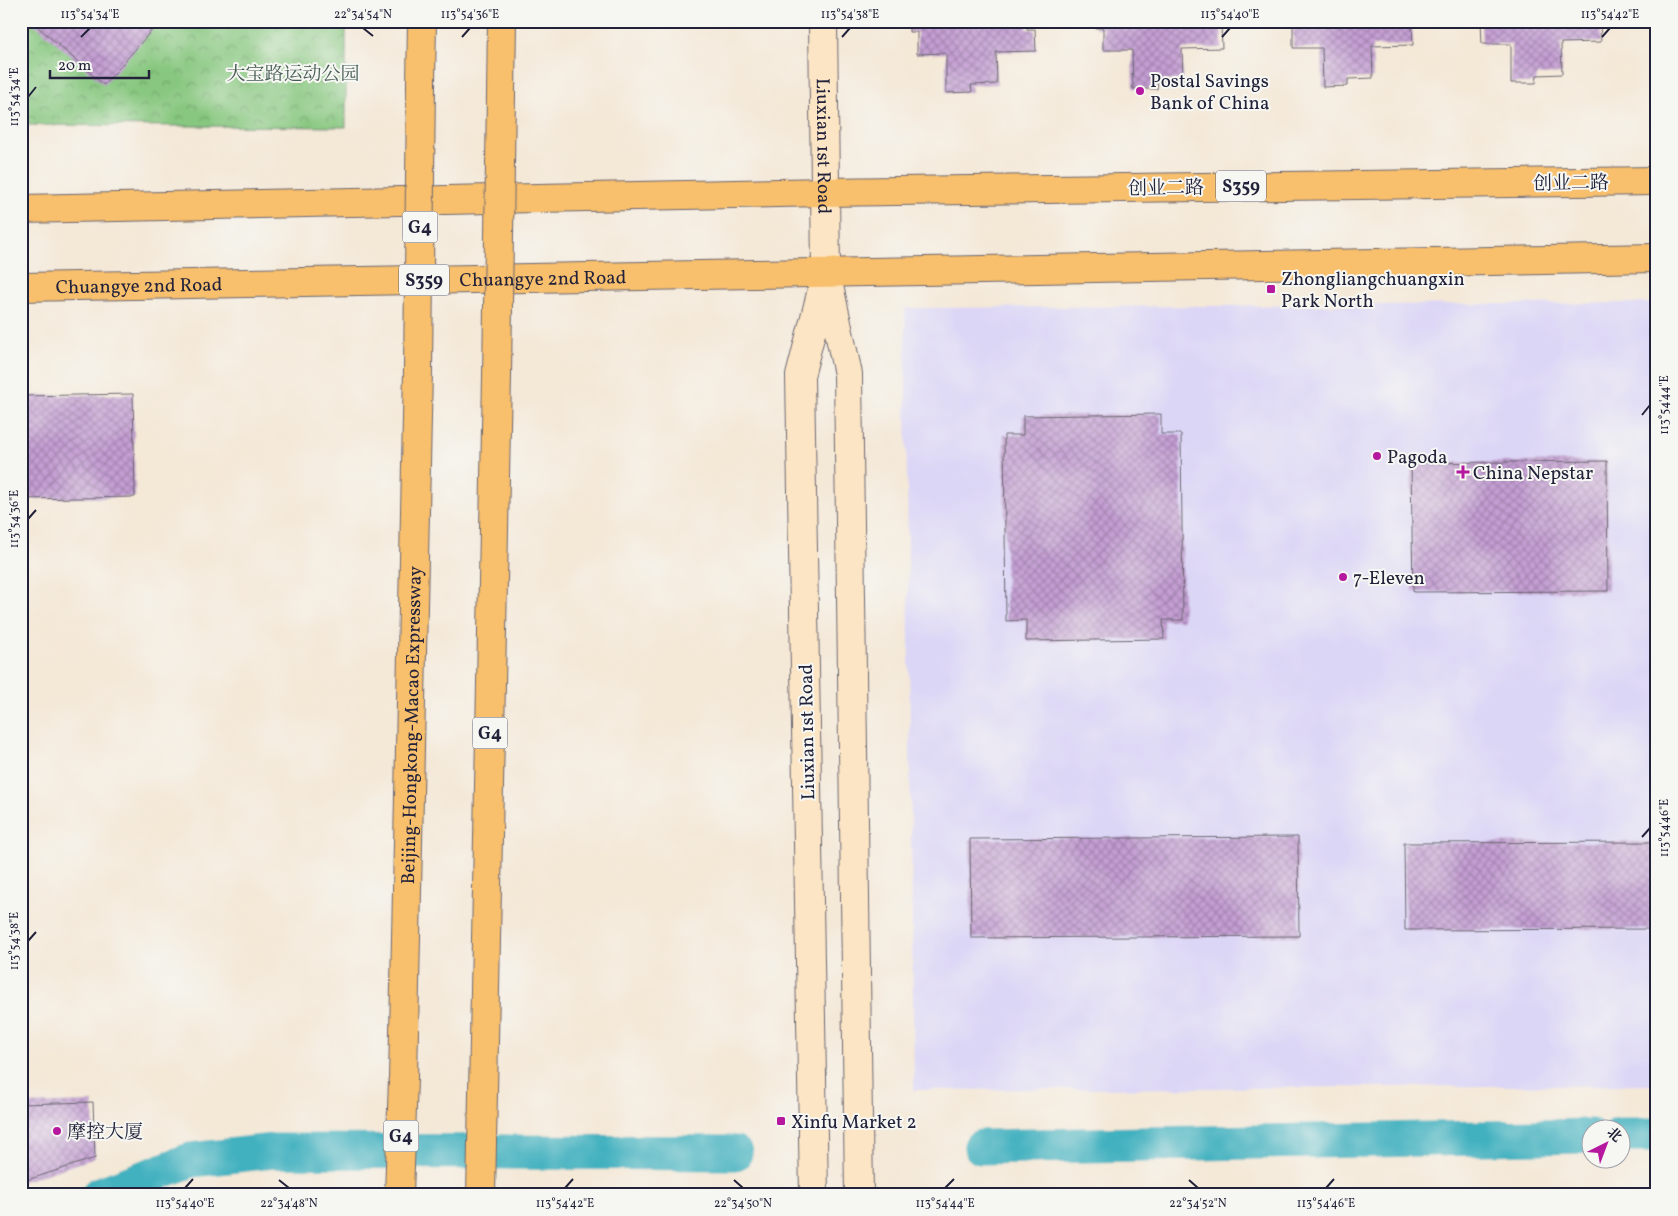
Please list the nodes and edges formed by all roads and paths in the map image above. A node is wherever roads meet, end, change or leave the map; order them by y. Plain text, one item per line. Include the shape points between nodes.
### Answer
1 (26, 21) edge
2 (422, 21) edge
3 (502, 21) edge
4 (823, 21) edge
5 (21, 27) edge
6 (1657, 181) edge
7 (826, 192) junction
8 (21, 209) edge
9 (1657, 258) edge
10 (826, 272) junction
11 (21, 287) edge
12 (482, 1193) edge
13 (399, 1194) edge
14 (814, 1195) edge
15 (859, 1195) edge

1 - 5 path
2 - 13 main road, Beijing-Hongkong-Macao Expressway / G4, bridge via 418,370
3 - 12 main road, G4, bridge
4 - 7 main road, Liuxian 1st Road
6 - 7 main road, 创业二路 / S359
7 - 8 main road, S359
7 - 10 main road, Liuxian 1st Road
9 - 10 main road, S359
10 - 11 main road, Chuangye 2nd Road / S359
10 - 14 main road, Liuxian 1st Road via 800,376
10 - 15 main road, Liuxian 1st Road via 848,374

